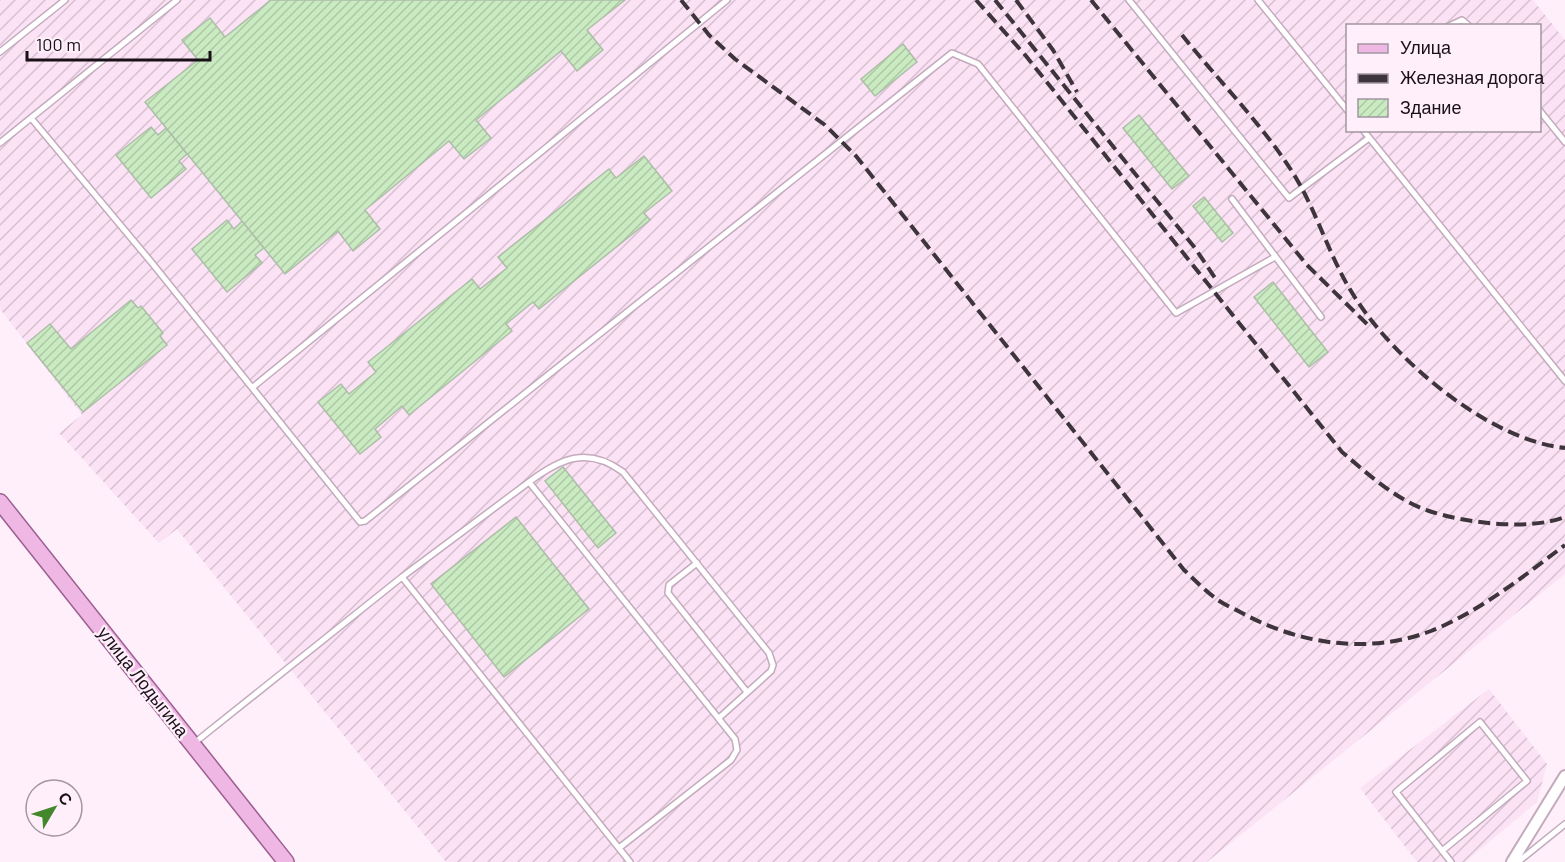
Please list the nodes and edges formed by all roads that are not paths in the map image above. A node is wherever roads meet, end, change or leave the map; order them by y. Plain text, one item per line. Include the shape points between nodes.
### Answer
1 (65, 0) edge
2 (177, 0) edge
3 (727, 0) edge
4 (1129, 0) edge
5 (1258, 0) edge
6 (1453, 24) edge
7 (1467, 24) edge
8 (0, 52) edge
9 (1346, 110) edge
10 (1541, 113) edge
11 (31, 118) junction
12 (1364, 132) edge
13 (1369, 138) junction
14 (1565, 142) edge
15 (0, 143) edge
16 (1232, 199) dead end
17 (1275, 257) junction
18 (1321, 317) dead end
19 (1565, 381) edge
20 (253, 387) junction
21 (529, 482) junction
22 (0, 502) edge
23 (697, 563) junction
24 (402, 577) junction
25 (747, 692) junction
26 (719, 718) junction
27 (192, 745) junction
28 (1565, 776) edge
29 (1565, 824) edge
30 (619, 848) junction
31 (1442, 850) junction
32 (286, 862) edge
33 (630, 862) edge
34 (1451, 862) edge
35 (1512, 862) edge
36 (1518, 862) edge

1 - 8 lane
2 - 11 lane
3 - 20 lane
4 - 13 lane via 1289,198
5 - 9 lane
6 - 7 lane via 1462,20
10 - 14 lane
11 - 15 lane
11 - 20 lane
12 - 13 lane
13 - 19 lane
16 - 17 lane
17 - 18 lane
17 - 20 lane via 1176,313 978,64 952,53 365,521 360,522
21 - 23 lane via 565,459 589,456 610,462 624,472
21 - 24 lane
21 - 26 lane
22 - 27 main road, улица Лодыгина
23 - 25 lane via 769,652 771,671
23 - 25 lane via 669,585 668,593
24 - 27 lane
24 - 30 lane
25 - 26 lane
26 - 30 lane via 735,739 737,750 731,760
27 - 32 main road, улица Лодыгина
28 - 35 street
29 - 36 lane
30 - 33 lane
31 - 31 lane via 1527,781 1480,722 1395,792
31 - 34 lane

